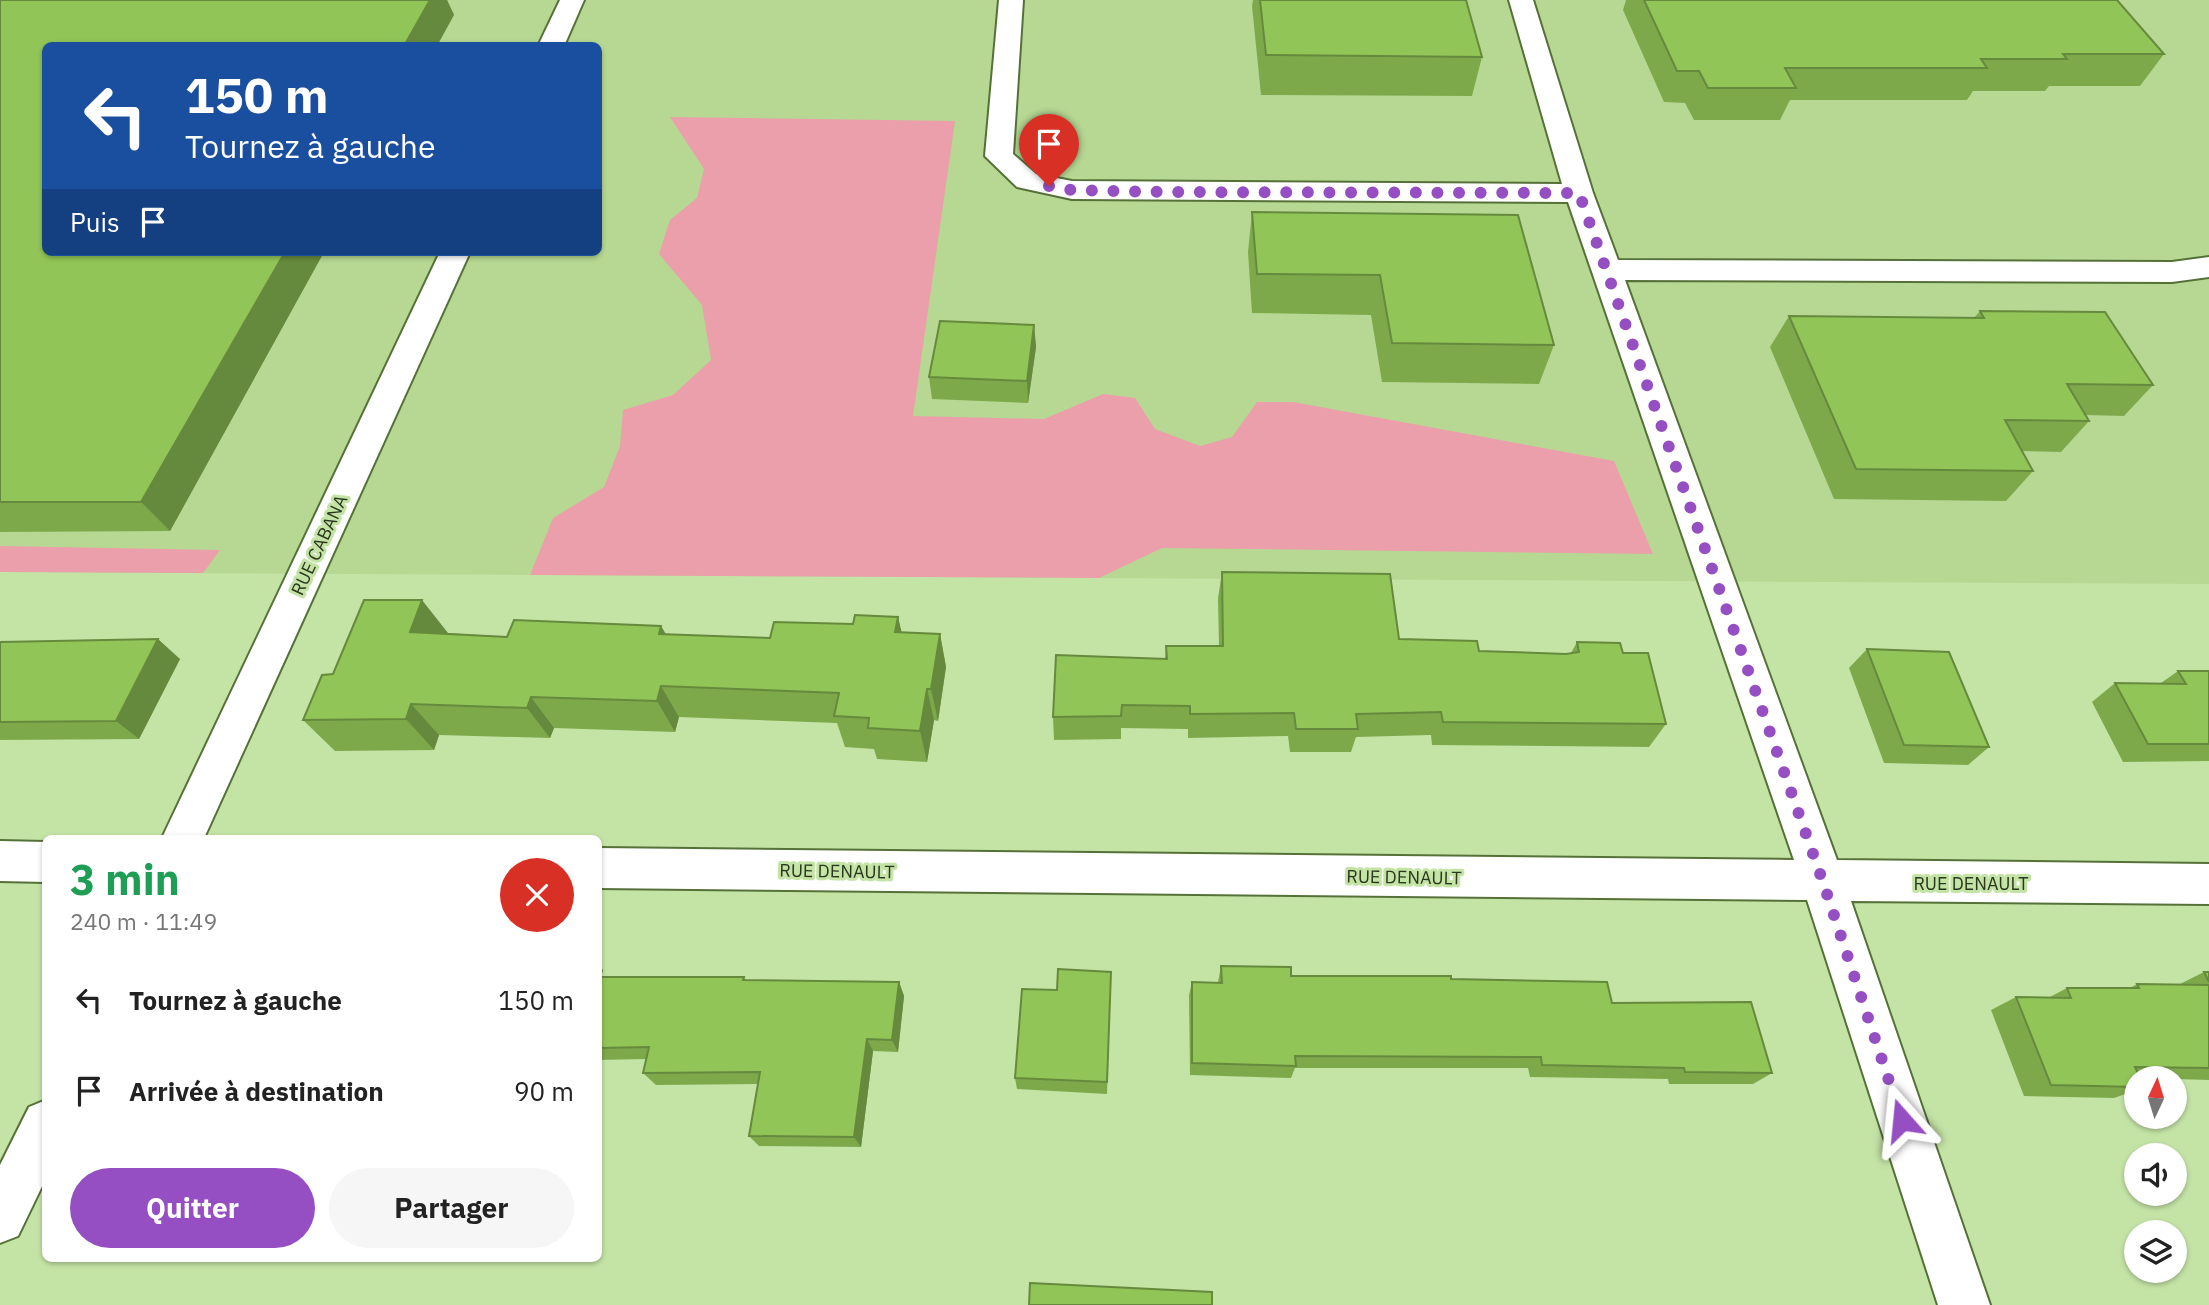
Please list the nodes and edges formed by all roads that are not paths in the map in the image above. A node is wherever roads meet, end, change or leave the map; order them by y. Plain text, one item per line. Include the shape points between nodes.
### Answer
1 (572, 0) edge
2 (1011, 0) edge
3 (1521, 0) edge
4 (553, 42) edge
5 (1579, 193) junction
6 (453, 256) edge
7 (2209, 267) edge
8 (1606, 270) junction
9 (184, 835) edge
10 (0, 861) edge
11 (42, 862) edge
12 (602, 868) edge
13 (1823, 882) junction
14 (2209, 884) edge
15 (42, 1132) edge
16 (0, 1218) edge
17 (1964, 1305) edge

1 - 4 street
2 - 5 street via 999,156 1027,181 1084,191
3 - 5 street
5 - 8 street
6 - 9 street, RUE CABANA
7 - 8 street via 2172,272
8 - 13 street
10 - 11 street
12 - 13 street, RUE DENAULT
13 - 14 street, RUE DENAULT
13 - 17 street
15 - 16 street

